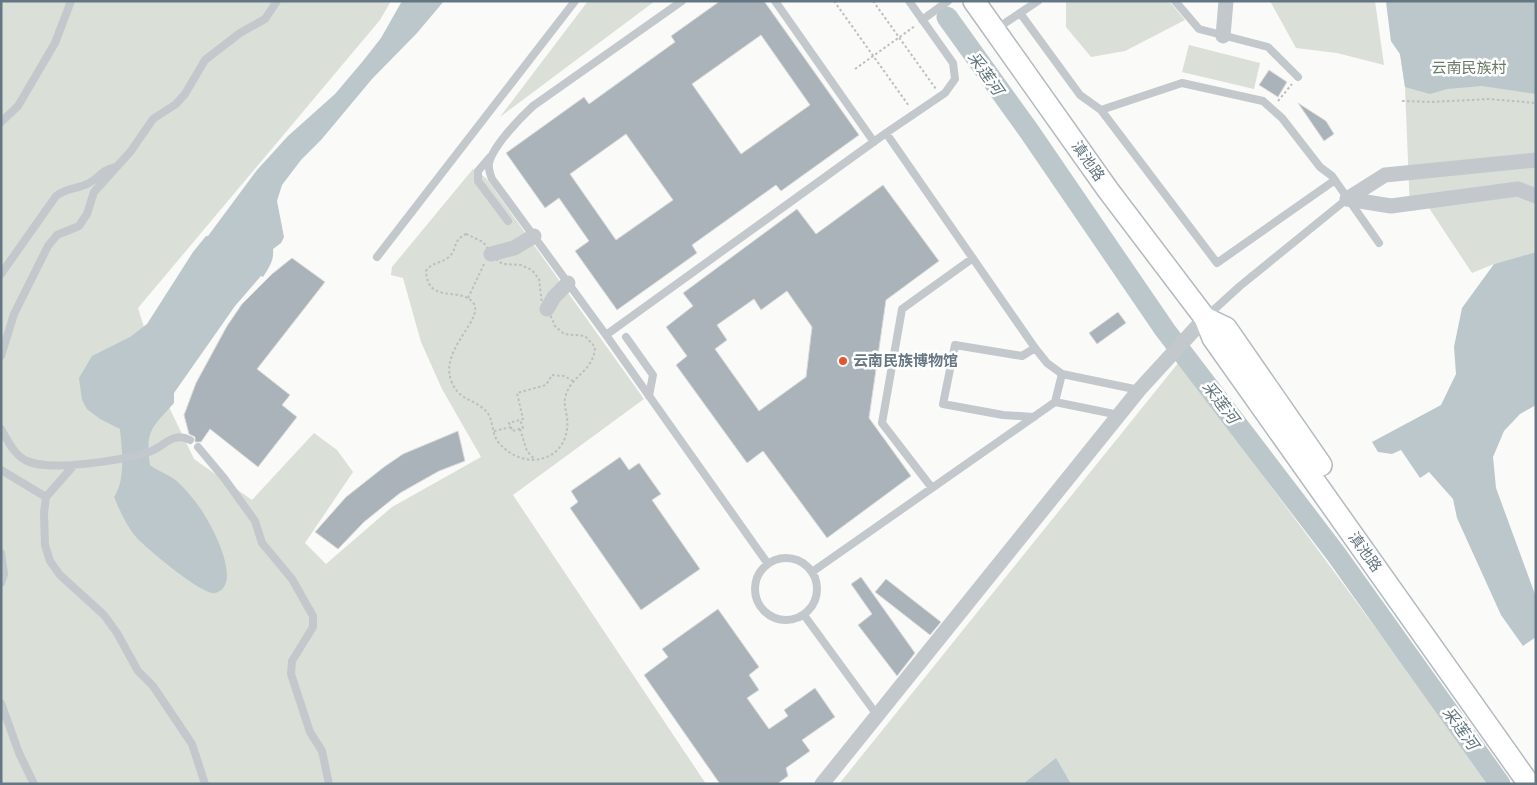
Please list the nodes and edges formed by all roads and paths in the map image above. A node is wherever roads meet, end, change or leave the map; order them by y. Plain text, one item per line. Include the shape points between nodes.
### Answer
1 (71, 1) edge
2 (277, 1) edge
3 (575, 1) edge
4 (682, 1) edge
5 (775, 1) edge
6 (834, 1) edge
7 (873, 1) edge
8 (909, 1) edge
9 (948, 1) edge
10 (974, 1) edge
11 (1038, 1) edge
12 (1175, 1) edge
13 (1226, 1) edge
14 (1020, 13) junction
15 (922, 20) junction
16 (995, 30) junction
17 (1223, 36) junction
18 (899, 37) junction
19 (873, 56) junction
20 (856, 69) dead end
21 (1298, 77) joint
22 (941, 96) junction
23 (1402, 101) dead end
24 (1536, 103) edge
25 (1272, 109) junction
26 (1101, 110) junction
27 (914, 114) junction
28 (1, 122) edge
29 (886, 133) junction
30 (874, 142) junction
31 (493, 154) junction
32 (1536, 160) edge
33 (116, 167) junction
34 (1335, 180) junction
35 (1536, 196) edge
36 (1347, 199) junction
37 (508, 221) dead end
38 (534, 236) junction
39 (1379, 243) dead end
40 (491, 254) junction
41 (377, 257) dead end
42 (973, 258) junction
43 (481, 269) dead end
44 (1, 274) edge
45 (568, 283) junction
46 (467, 299) junction
47 (547, 309) junction
48 (1205, 318) junction
49 (606, 335) junction
50 (626, 337) dead end
51 (1035, 348) junction
52 (1, 356) edge
53 (1062, 374) junction
54 (573, 382) junction
55 (1139, 390) junction
56 (649, 396) junction
57 (1056, 402) junction
58 (1119, 415) junction
59 (1034, 417) junction
60 (520, 420) junction
61 (1, 428) edge
62 (511, 428) junction
63 (520, 429) junction
64 (494, 431) junction
65 (190, 440) dead end
66 (198, 447) dead end
67 (535, 461) junction
68 (74, 465) junction
69 (1, 470) edge
70 (932, 488) junction
71 (46, 497) junction
72 (1, 554) edge
73 (768, 564) junction
74 (812, 572) junction
75 (1, 583) edge
76 (804, 615) junction
77 (1, 703) edge
78 (877, 715) junction
79 (1536, 770) edge
80 (34, 784) edge
81 (205, 784) edge
82 (329, 784) edge
83 (822, 784) edge
84 (1529, 784) edge

1 - 28 lane via 55,43 18,106
2 - 33 lane via 265,20 240,33 205,60 185,94 153,119
3 - 41 lane
4 - 31 lane via 533,106
5 - 30 lane
6 - 19 path
7 - 18 path
8 - 15 lane
9 - 15 lane
10 - 16 main road, 滇池路
11 - 14 lane
12 - 17 lane via 1199,29
13 - 17 street
14 - 16 lane
14 - 26 lane via 1080,95
15 - 18 path
15 - 22 lane via 954,63 956,71 953,84
16 - 48 main road, 滇池路 via 1108,190
17 - 21 lane via 1268,47
18 - 19 path
18 - 22 path
19 - 20 path
19 - 27 path
21 - 25 path
22 - 27 lane
23 - 24 path via 1489,99
25 - 26 lane via 1263,101 1182,83
25 - 34 lane via 1320,167
26 - 34 lane via 1217,263
27 - 29 lane
29 - 30 lane
29 - 42 lane
30 - 49 lane
31 - 37 lane via 478,171 478,181
31 - 38 lane via 489,164 492,179
32 - 36 street via 1385,175
33 - 44 lane via 103,170 95,180 63,190 56,196
33 - 52 lane via 94,192 79,226 57,235 48,246 14,314
34 - 36 lane
35 - 36 street via 1518,190 1391,206
36 - 39 lane
36 - 48 lane
38 - 40 street via 514,248
38 - 45 lane
40 - 46 path via 483,242 466,234 455,242 452,254 426,271 428,282 436,292
40 - 47 path via 503,264 526,266 536,274 540,297
42 - 51 lane
42 - 70 lane via 902,309 882,423
43 - 46 path
45 - 47 street
45 - 49 lane
46 - 64 path via 474,304 474,317 451,354 450,378 460,395 488,413
47 - 54 path via 554,326 564,334 585,336 595,347 594,358
48 - 55 street
48 - 79 main road, 滇池路 via 1226,328
48 - 84 main road, 滇池路 via 1213,338
49 - 56 lane
50 - 56 lane via 654,375
51 - 53 lane
51 - 59 lane via 1022,356 955,344 943,404
53 - 55 lane
53 - 57 lane
54 - 60 path via 564,376 552,375 546,385 517,393 523,419
54 - 67 path via 565,399 566,434 561,445 553,454
55 - 58 street
56 - 73 lane
57 - 58 lane
57 - 59 lane
58 - 78 street
59 - 70 lane
60 - 62 path via 509,423
60 - 63 path
61 - 68 lane via 13,450 27,461
62 - 63 path via 512,432
62 - 64 path
63 - 67 path via 526,451
64 - 67 path via 498,442 508,451
65 - 68 lane via 174,437 150,452
66 - 82 lane via 255,521 262,543 292,579 313,616 313,627 292,661 291,674 310,732 322,751
68 - 71 lane
69 - 71 lane
70 - 74 lane
71 - 81 lane via 45,545 50,561 60,575 108,621 138,671 153,686 192,744
72 - 75 lane via 4,574
73 - 74 lane via 777,560 796,560
73 - 76 lane via 756,581 755,592 764,611 783,620 794,620
74 - 76 lane via 816,580 816,600
76 - 78 lane
77 - 80 lane via 18,753
78 - 83 street

